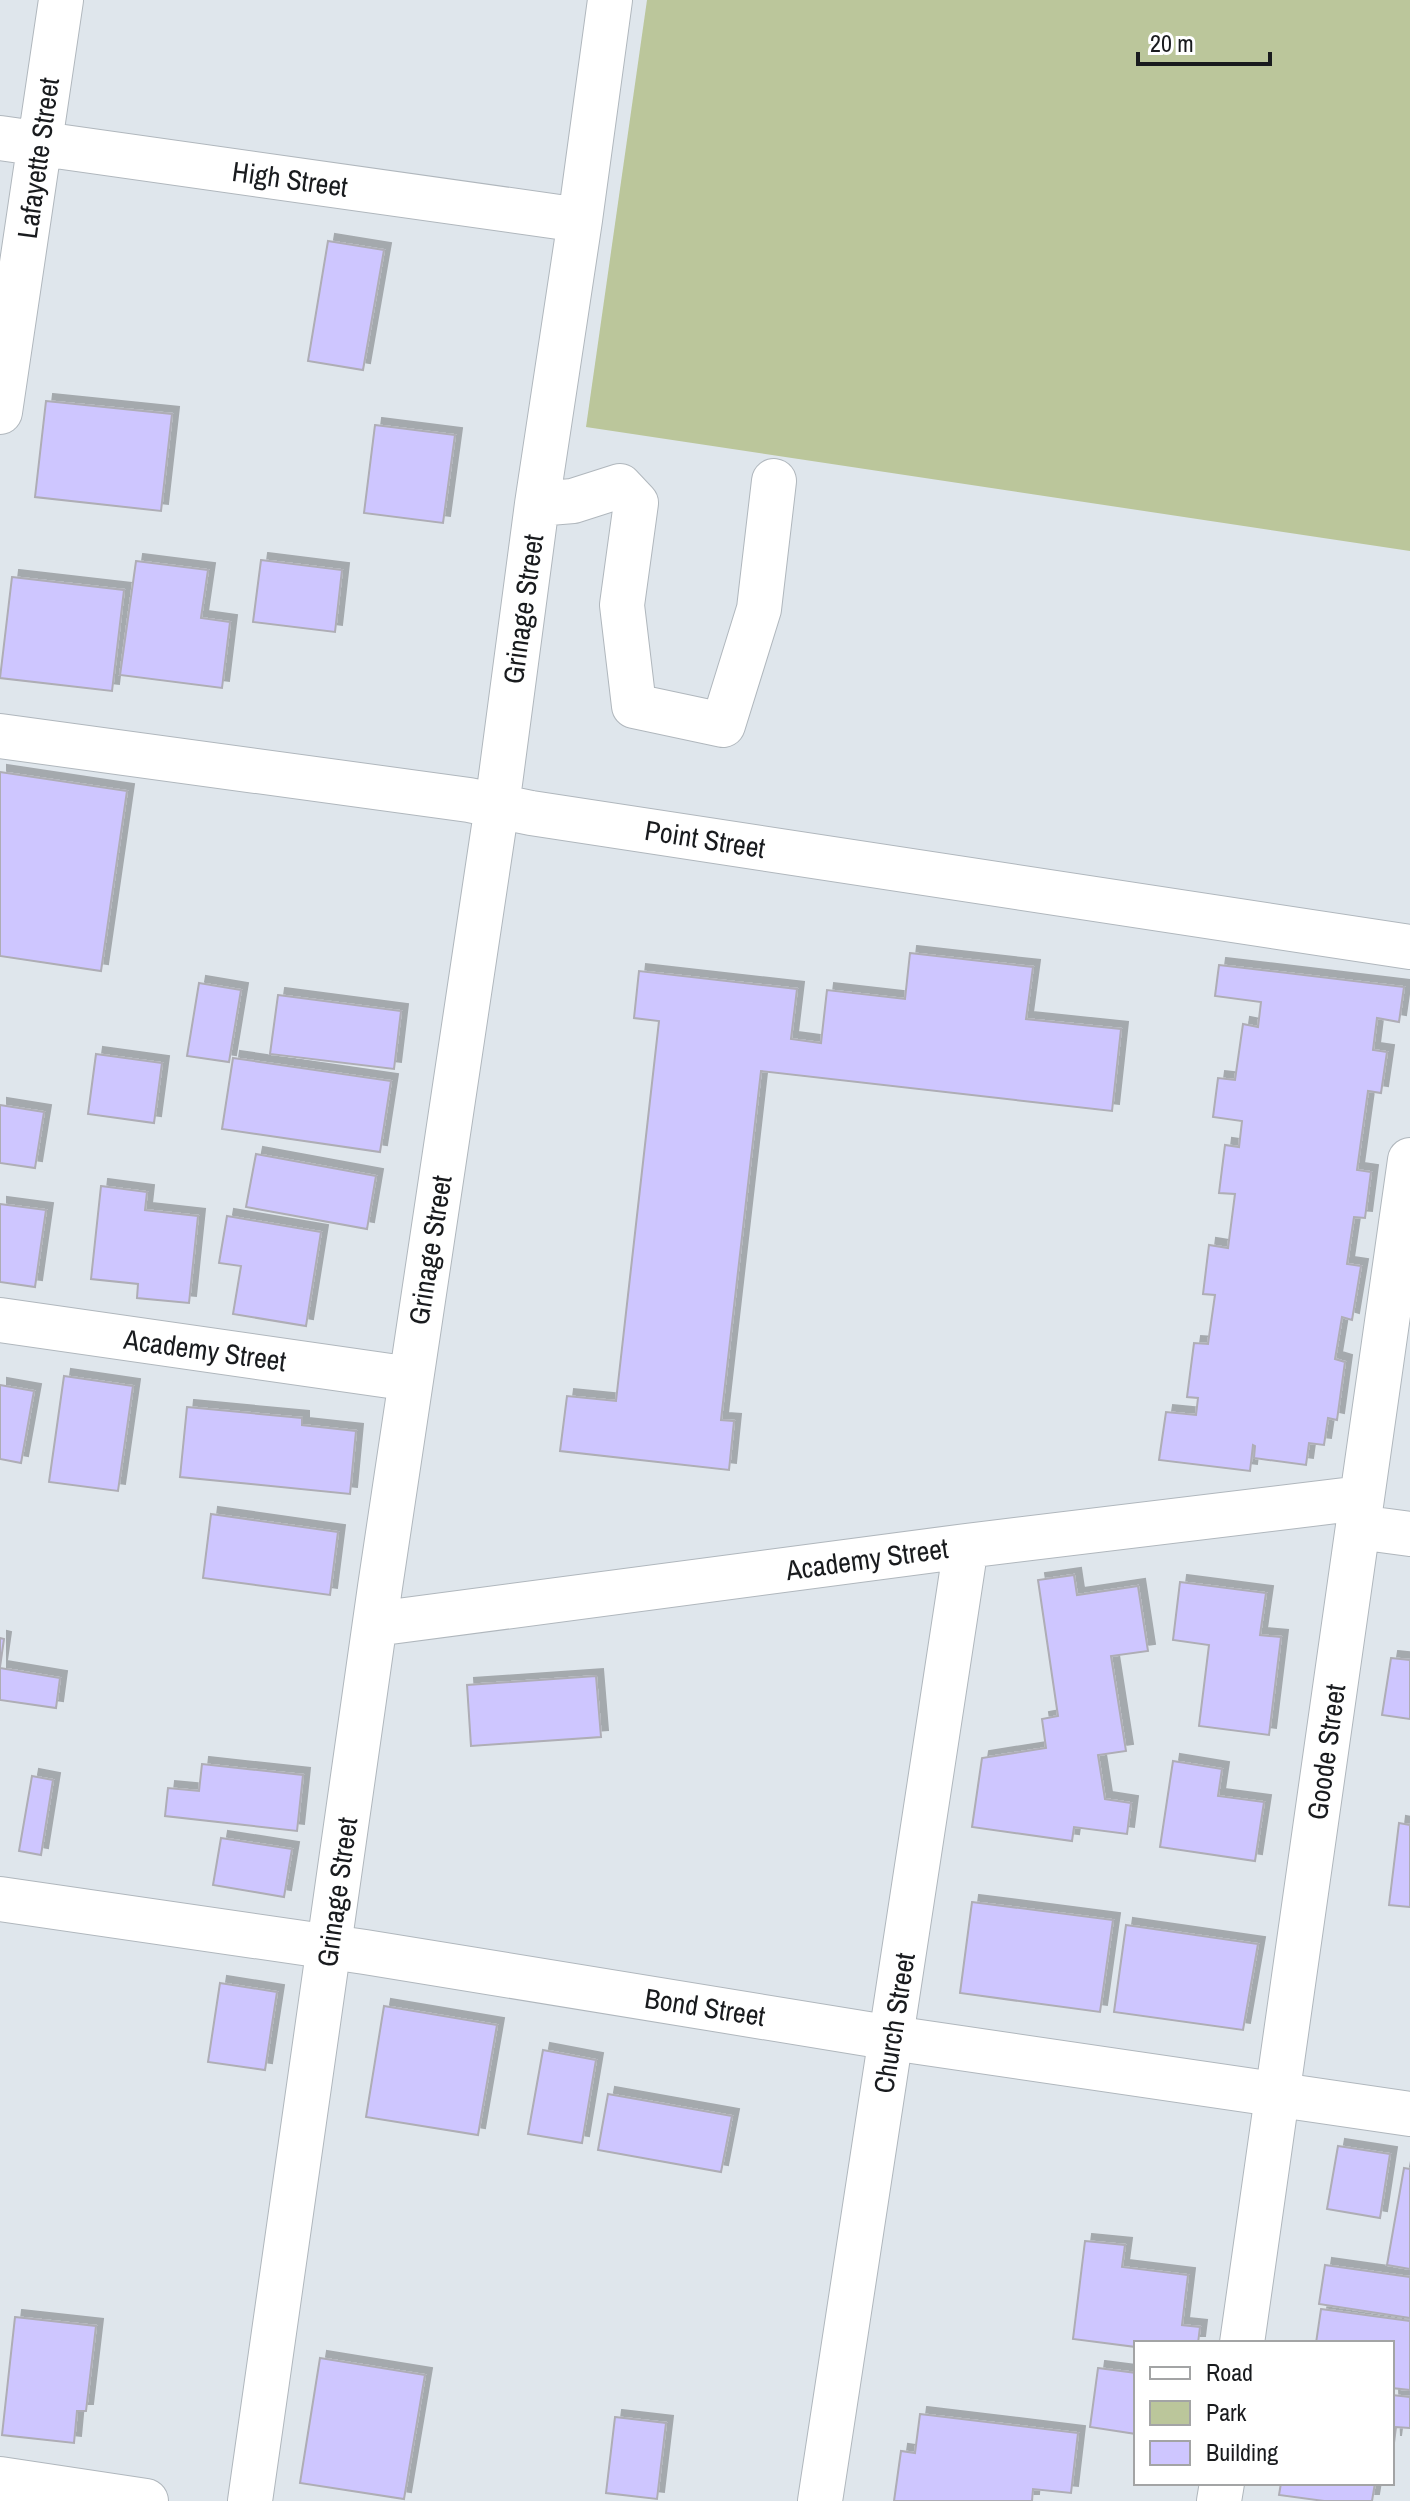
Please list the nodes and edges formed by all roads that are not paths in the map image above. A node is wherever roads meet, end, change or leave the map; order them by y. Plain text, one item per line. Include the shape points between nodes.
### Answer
1 (61, 0) edge
2 (610, 0) edge
3 (20, 141) edge
4 (580, 220) junction
5 (0, 412) edge
6 (774, 481) dead end
7 (537, 504) junction
8 (0, 736) edge
9 (497, 806) junction
10 (1410, 947) edge
11 (1410, 1160) edge
12 (0, 1320) edge
13 (411, 1379) junction
14 (1359, 1512) junction
15 (1410, 1534) edge
16 (966, 1546) junction
17 (375, 1624) junction
18 (0, 1899) edge
19 (329, 1947) junction
20 (892, 2038) junction
21 (1278, 2094) junction
22 (1410, 2114) edge
23 (1242, 2341) edge
24 (0, 2479) edge
25 (146, 2501) edge
26 (250, 2501) edge
27 (820, 2501) edge

1 - 3 street, Lafayette Street
2 - 4 street, Grinage Street
3 - 4 street, High Street
3 - 5 street, Lafayette Street
4 - 7 street, Grinage Street
6 - 7 street via 759,609 723,725 634,706 622,605 636,503 620,486 573,501
7 - 9 street, Grinage Street
8 - 9 street, Point Street
9 - 10 street, Point Street
9 - 13 street, Grinage Street
11 - 14 street, Goode Street
12 - 13 street, Academy Street
13 - 17 street, Grinage Street
14 - 15 street, Academy Street
14 - 16 street, Academy Street
14 - 21 street, Goode Street
16 - 17 street, Academy Street
16 - 20 street, Church Street
17 - 19 street, Grinage Street
18 - 19 street, Bond Street
19 - 20 street, Bond Street
19 - 26 street, Grinage Street
20 - 21 street, Bond Street
20 - 27 street, Church Street
21 - 22 street, Bond Street
21 - 23 street, Goode Street
24 - 25 street

